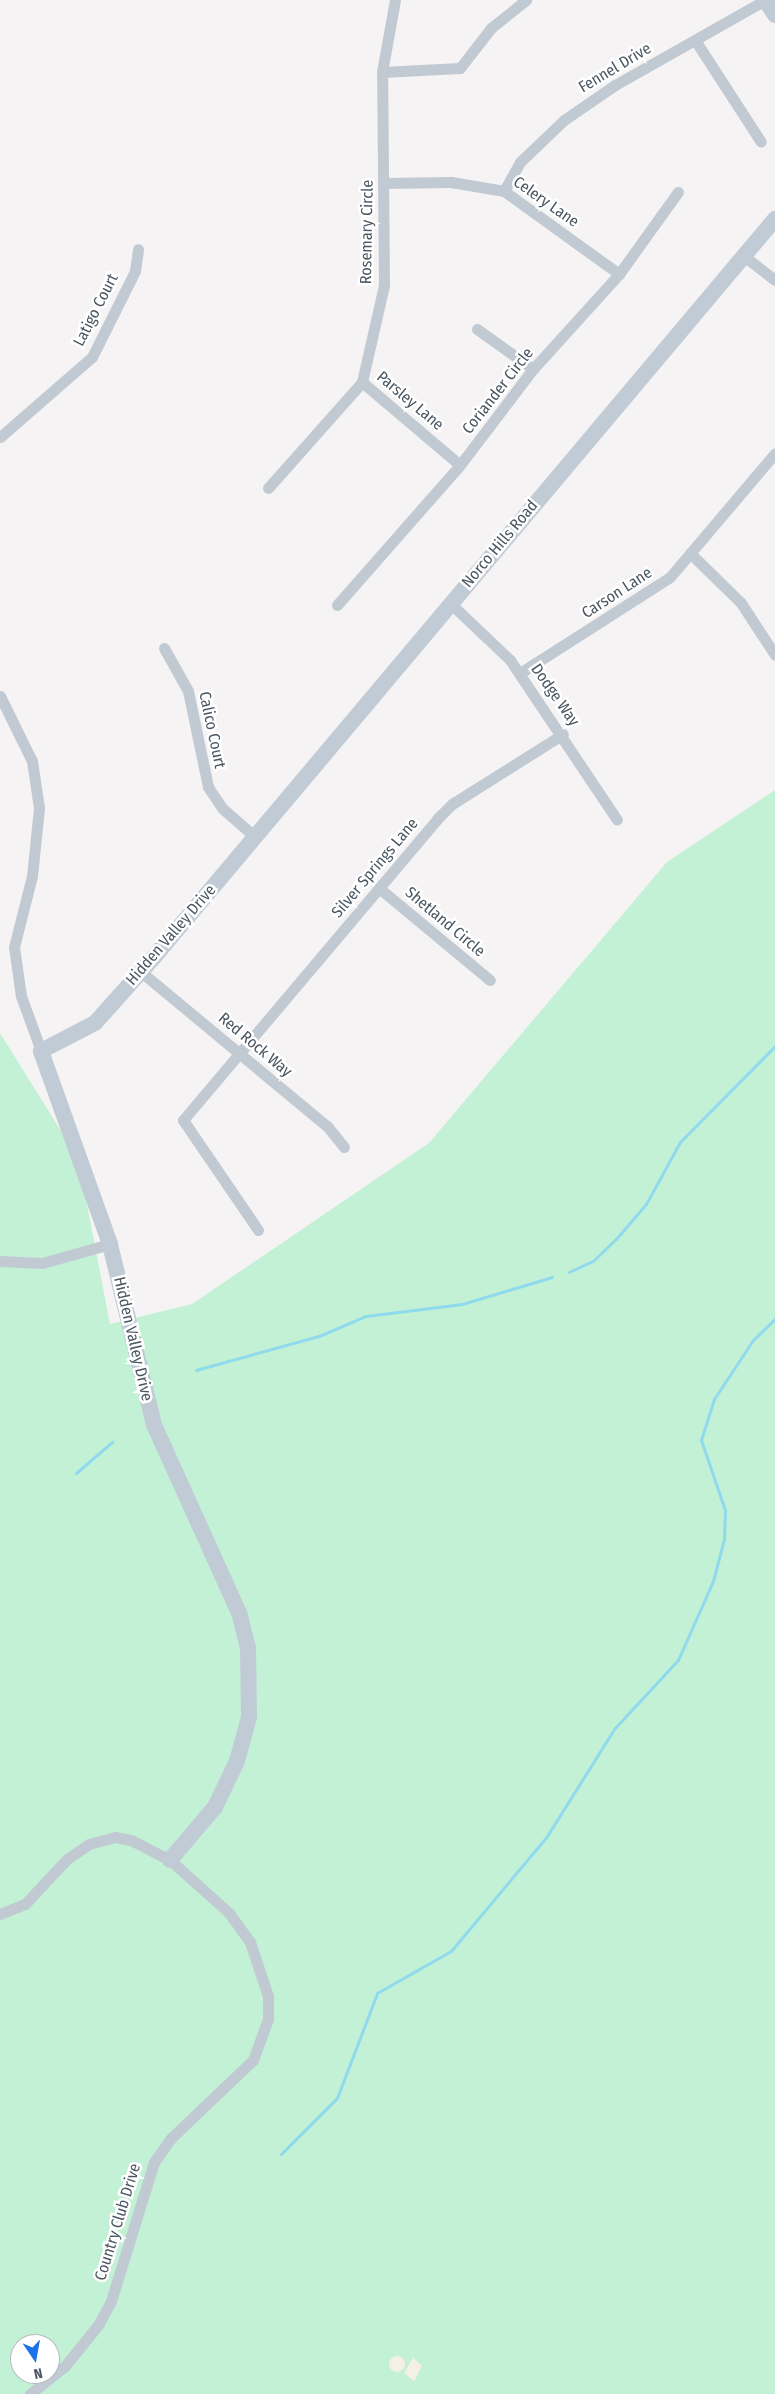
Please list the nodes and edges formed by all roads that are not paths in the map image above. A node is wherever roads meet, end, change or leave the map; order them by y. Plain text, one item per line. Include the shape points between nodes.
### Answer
1 (395, 0) edge
2 (526, 0) edge
3 (765, 0) edge
4 (775, 15) edge
5 (695, 40) junction
6 (382, 72) junction
7 (761, 142) dead end
8 (385, 183) junction
9 (504, 191) junction
10 (678, 192) dead end
11 (775, 219) edge
12 (138, 249) dead end
13 (744, 256) junction
14 (619, 274) junction
15 (775, 280) edge
16 (478, 329) dead end
17 (533, 369) junction
18 (362, 382) junction
19 (0, 437) edge
20 (775, 453) edge
21 (460, 465) junction
22 (268, 488) dead end
23 (690, 553) junction
24 (450, 603) junction
25 (337, 605) dead end
26 (164, 648) dead end
27 (775, 655) edge
28 (520, 673) junction
29 (0, 696) edge
30 (563, 734) junction
31 (618, 820) dead end
32 (254, 836) junction
33 (226, 869) joint
34 (379, 888) junction
35 (140, 971) junction
36 (490, 980) dead end
37 (41, 1051) junction
38 (240, 1054) junction
39 (344, 1147) dead end
40 (258, 1230) dead end
41 (110, 1244) junction
42 (0, 1261) edge
43 (170, 1860) junction
44 (0, 1914) edge
45 (30, 2394) edge

1 - 6 street, Rosemary Circle
2 - 6 street via 491,28 460,68
3 - 4 street
3 - 5 street, Fennel Drive
5 - 7 street
5 - 9 street, Fennel Drive via 564,120 520,162
6 - 8 street, Rosemary Circle
8 - 9 street, Celery Lane via 451,182
8 - 18 street, Rosemary Circle via 384,285
9 - 14 street, Celery Lane
10 - 14 street, Coriander Circle
11 - 13 street, Norco Hills Road
12 - 19 street, Latigo Court via 135,271 92,357
13 - 15 street
13 - 24 street, Norco Hills Road
14 - 17 street, Coriander Circle
16 - 17 street
17 - 21 street, Coriander Circle
18 - 21 street, Parsley Lane
18 - 22 street, Rosemary Circle
20 - 23 street, Carson Lane
21 - 25 street, Coriander Circle
23 - 27 street via 741,603
23 - 28 street, Carson Lane via 655,590
24 - 28 street, Dodge Way via 488,635
24 - 32 street, Norco Hills Road
26 - 32 street, Calico Court via 188,690 208,787 222,808
28 - 30 street, Dodge Way
29 - 37 street via 32,761 40,808 32,876 14,947 21,996
30 - 31 street, Dodge Way
30 - 34 street, Silver Springs Lane via 452,804
32 - 33 street, Norco Hills Road
33 - 35 street, Hidden Valley Drive
34 - 36 street, Shetland Circle
34 - 38 street, Silver Springs Lane
35 - 37 street, Hidden Valley Drive via 95,1023
35 - 38 street, Red Rock Way
37 - 41 street, Hidden Valley Drive
38 - 39 street, Red Rock Way via 326,1126
38 - 40 street, Silver Springs Lane via 183,1120
41 - 42 street via 42,1263
41 - 43 street, Hidden Valley Drive via 154,1425 239,1613 248,1648 249,1717 237,1761 215,1806
43 - 44 street, Country Club Drive via 131,1840 115,1837 90,1844 67,1859 25,1904
43 - 45 street, Country Club Drive via 229,1912 250,1942 266,1986 268,2019 254,2060 160,2150 146,2181 111,2300 76,2354

